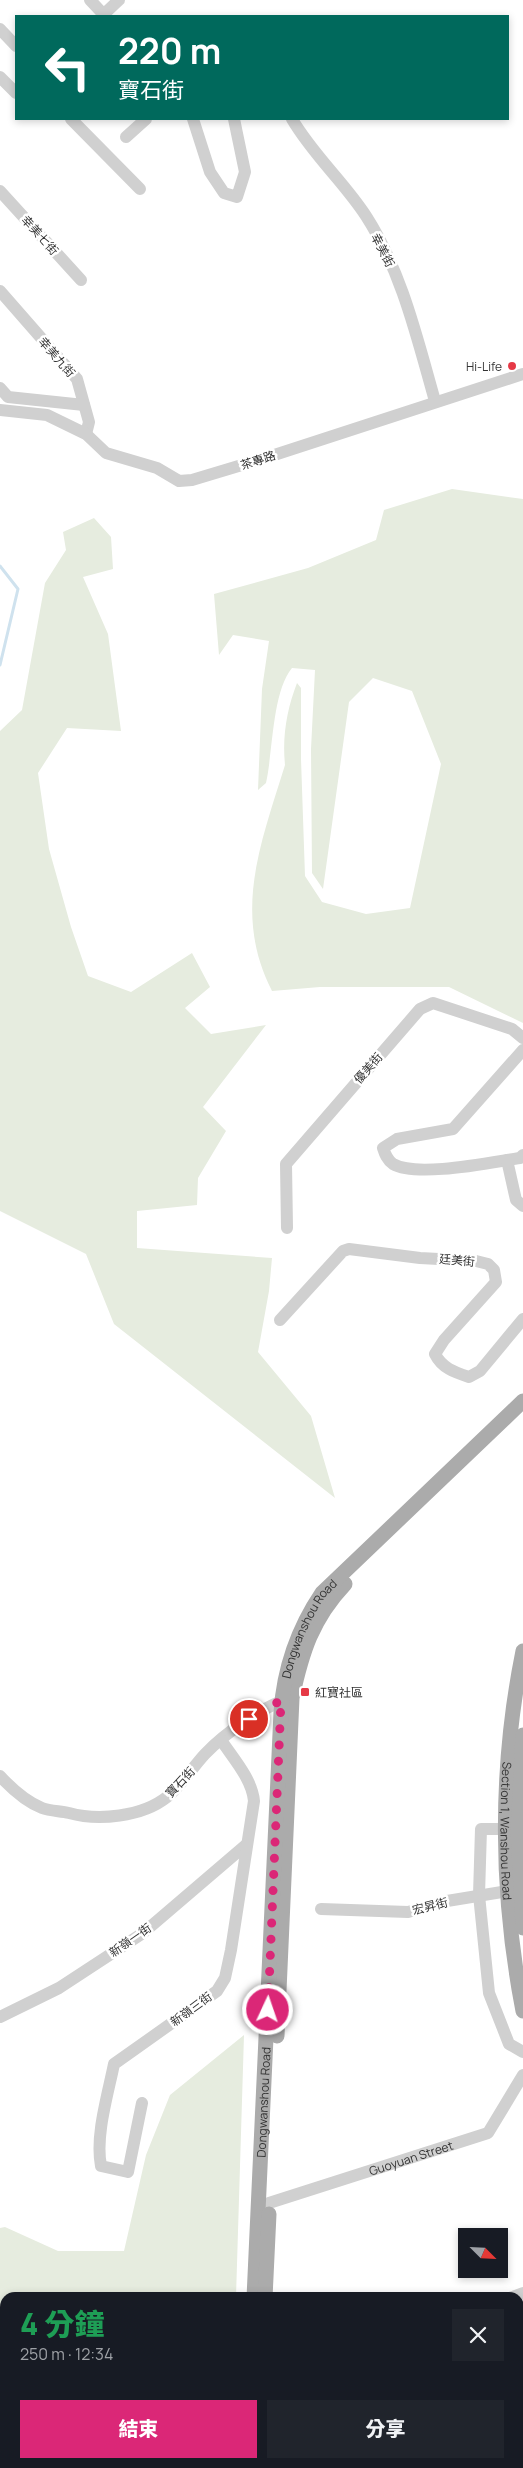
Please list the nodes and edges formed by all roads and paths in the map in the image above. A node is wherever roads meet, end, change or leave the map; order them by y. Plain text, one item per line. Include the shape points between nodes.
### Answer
1 (90, 0) edge
2 (119, 0) edge
3 (103, 15) edge
4 (105, 15) edge
5 (0, 29) edge
6 (15, 45) edge
7 (0, 77) edge
8 (15, 92) edge
9 (72, 120) edge
10 (145, 120) edge
11 (194, 120) edge
12 (234, 120) edge
13 (293, 120) edge
14 (126, 137) dead end
15 (140, 189) dead end
16 (3, 200) edge
17 (81, 280) dead end
18 (0, 292) edge
19 (523, 374) edge
20 (0, 388) edge
21 (435, 401) junction
22 (84, 405) junction
23 (0, 410) edge
24 (86, 434) junction
25 (523, 1038) edge
26 (523, 1050) edge
27 (523, 1155) edge
28 (507, 1160) junction
29 (523, 1206) edge
30 (287, 1228) dead end
31 (523, 1319) edge
32 (280, 1320) dead end
33 (523, 1401) edge
34 (523, 1415) edge
35 (523, 1651) edge
36 (287, 1699) junction
37 (523, 1735) edge
38 (221, 1740) junction
39 (0, 1776) edge
40 (505, 1829) junction
41 (247, 1844) junction
42 (508, 1892) junction
43 (479, 1895) junction
44 (321, 1909) dead end
45 (523, 1928) edge
46 (523, 2011) edge
47 (0, 2018) edge
48 (523, 2052) edge
49 (523, 2075) edge
50 (142, 2103) dead end
51 (269, 2203) junction
52 (254, 2292) edge
53 (265, 2292) edge

1 - 3 street
2 - 4 street
5 - 6 street
7 - 8 street
9 - 15 street
10 - 14 street
11 - 12 street via 210,172 224,193 237,197 245,172
13 - 21 street, 幸美街 via 304,140 366,216 403,290
16 - 17 street, 幸美七街
18 - 22 street, 幸美九街 via 76,379
19 - 21 street, 茶專路
20 - 22 street via 8,397
21 - 24 street, 茶專路 via 192,480 179,481 156,468 106,453
22 - 24 street, 幸美九街 via 89,422
23 - 24 street, 茶專路 via 47,415
25 - 30 street, 優美街 via 512,1030 433,1003 420,1009 286,1164
26 - 28 street via 453,1129 397,1139 383,1148 393,1164 405,1168
27 - 28 street
28 - 29 street via 516,1200
31 - 32 street, 廷美街 via 480,1372 469,1377 452,1371 439,1362 435,1354 496,1282 494,1270 488,1264 476,1261 349,1249 343,1250
33 - 36 main road, Dongwanshou Road via 322,1593 304,1620 289,1658
34 - 36 main road, Dongwanshou Road via 332,1598 309,1637
35 - 40 main road, Section 1, Wanshou Road via 512,1727
36 - 38 street, 寶石街 via 262,1709
36 - 51 main road, Dongwanshou Road
36 - 52 main road, Dongwanshou Road
37 - 45 main road, Section 1, Wanshou Road via 518,1832
38 - 39 street, 寶石街 via 159,1803 115,1816 84,1817 43,1808 10,1787
38 - 41 street, 新嶺三街 via 253,1791
40 - 42 main road, Section 1, Wanshou Road
40 - 43 street via 481,1830
41 - 47 street, 新嶺一街 via 144,1933 59,1988
41 - 50 street, 新嶺三街 via 225,1978 217,1991 114,2064 100,2139 98,2155 101,2166 128,2172
42 - 43 street, 宏昇街
42 - 46 main road, Section 1, Wanshou Road via 511,1943
43 - 44 street, 宏昇街 via 408,1912
43 - 48 street via 489,1994 509,2044
49 - 51 street, Guoyuan Street via 488,2133
51 - 53 main road, Dongwanshou Road

